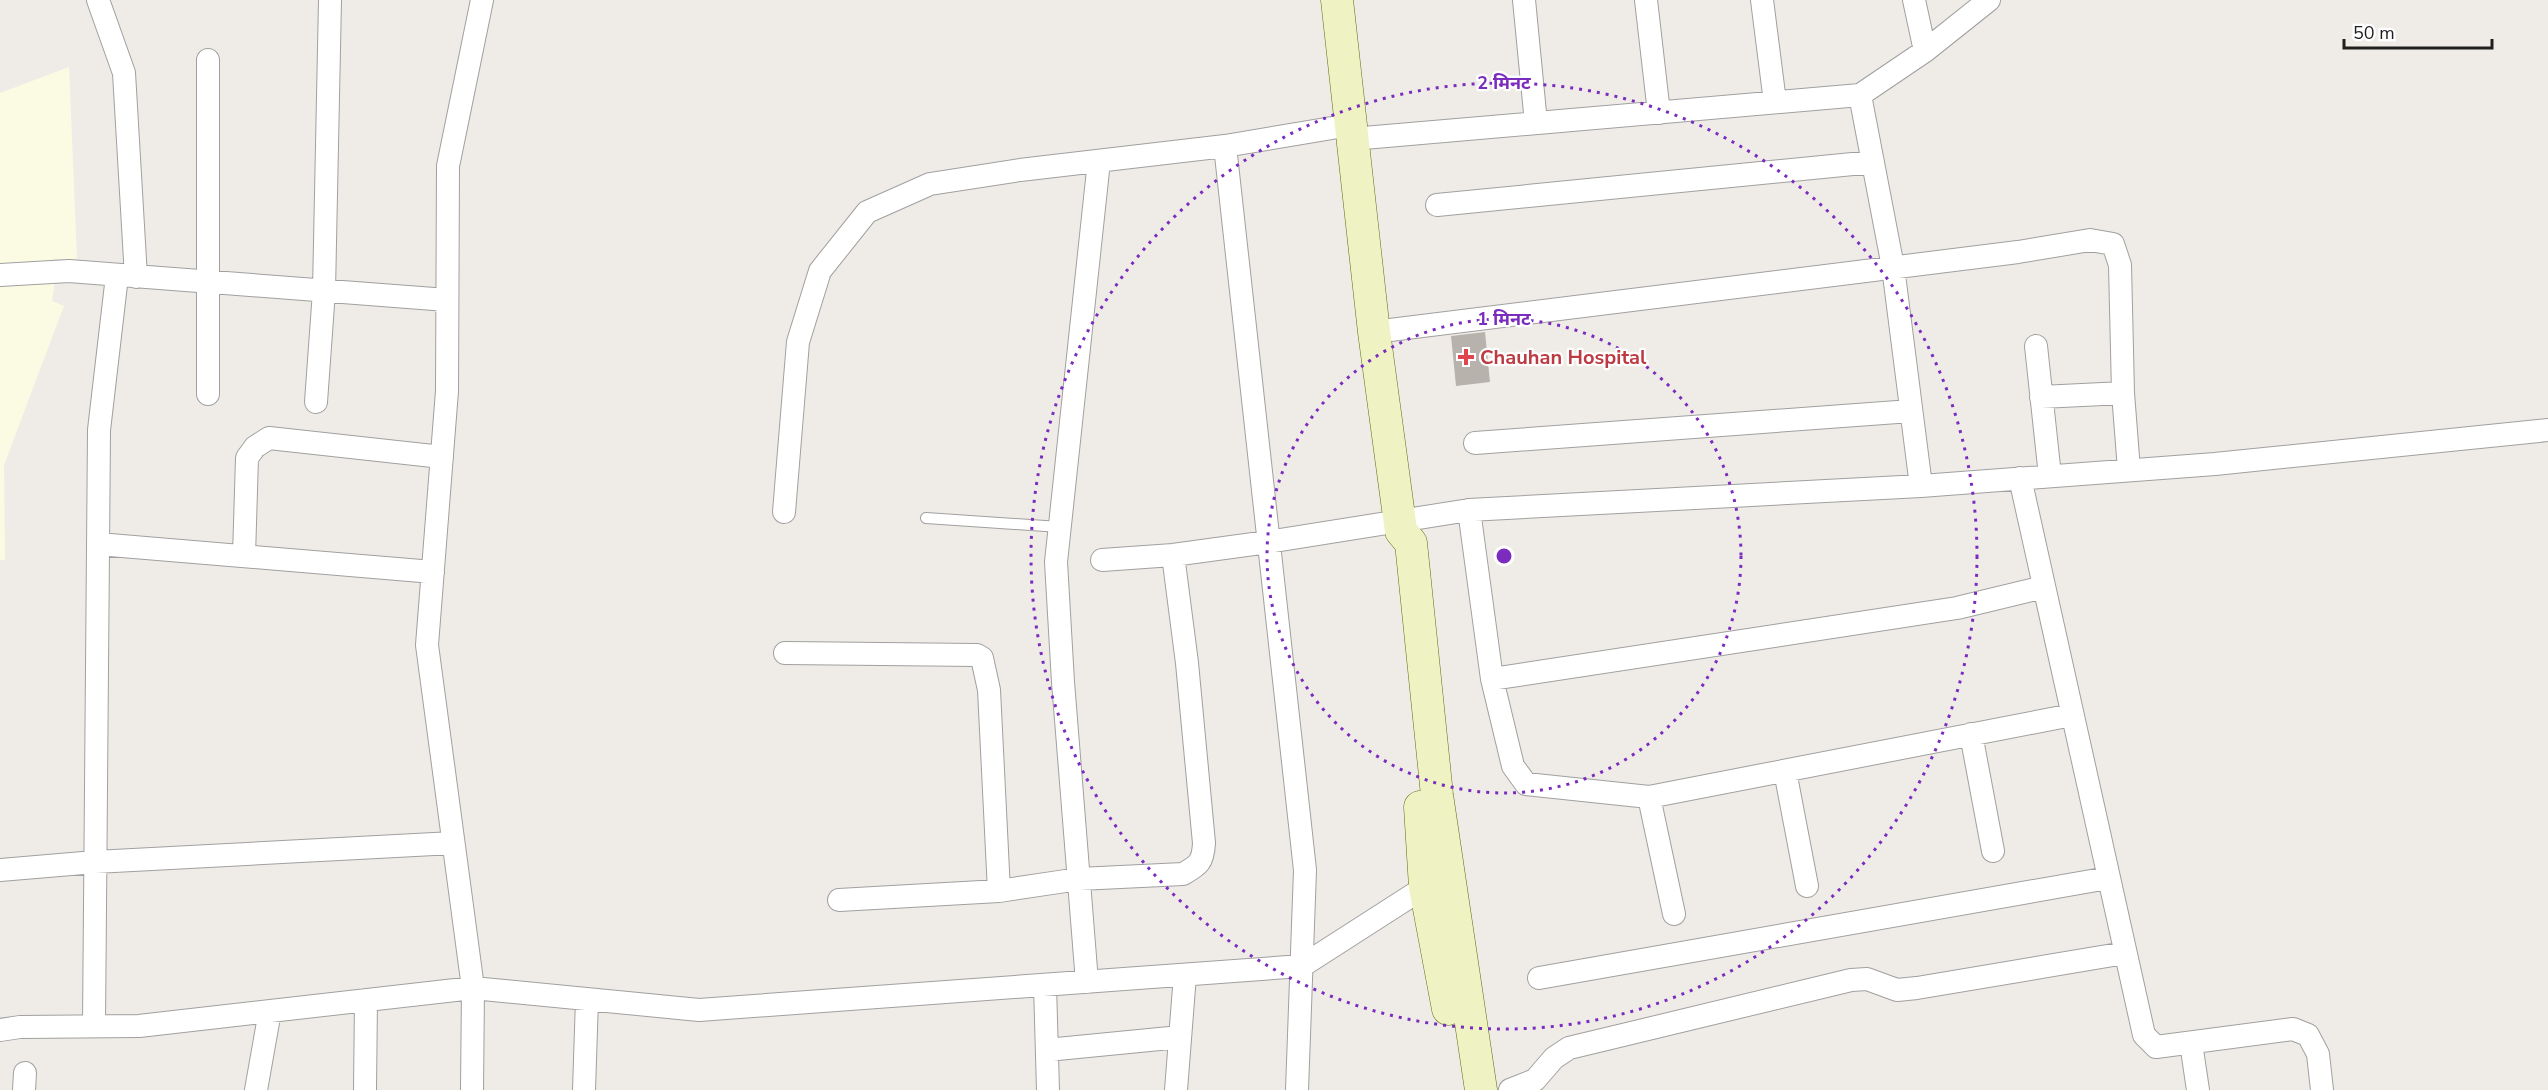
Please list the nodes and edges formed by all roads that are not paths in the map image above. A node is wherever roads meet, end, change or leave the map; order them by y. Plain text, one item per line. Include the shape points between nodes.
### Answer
1 (98, 0) edge
2 (330, 0) edge
3 (1337, 0) edge
4 (1524, 0) edge
5 (1646, 0) edge
6 (1762, 0) edge
7 (1914, 0) edge
8 (1989, 0) edge
9 (474, 1) edge
10 (1924, 51) junction
11 (208, 60) dead end
12 (1860, 95) junction
13 (1775, 102) junction
14 (1659, 112) junction
15 (1536, 123) junction
16 (1351, 132) junction
17 (1225, 146) junction
18 (1099, 161) junction
19 (1873, 162) junction
20 (1437, 205) dead end
21 (1893, 267) junction
22 (0, 275) edge
23 (126, 277) junction
24 (208, 283) junction
25 (324, 291) junction
26 (447, 300) junction
27 (1374, 332) junction
28 (2036, 346) dead end
29 (2123, 393) junction
30 (208, 394) dead end
31 (2041, 397) junction
32 (316, 402) dead end
33 (1911, 411) junction
34 (2548, 430) edge
35 (1475, 443) dead end
36 (442, 457) junction
37 (2129, 470) junction
38 (2050, 476) junction
39 (2020, 478) junction
40 (1921, 486) junction
41 (1469, 510) junction
42 (784, 512) dead end
43 (926, 518) dead end
44 (1401, 526) junction
45 (1060, 527) junction
46 (1268, 542) junction
47 (98, 544) junction
48 (1173, 555) junction
49 (244, 556) junction
50 (1102, 560) dead end
51 (433, 572) junction
52 (2044, 587) junction
53 (785, 653) dead end
54 (1492, 679) junction
55 (2072, 715) junction
56 (1971, 734) junction
57 (1785, 771) junction
58 (1649, 797) junction
59 (453, 843) junction
60 (1993, 851) dead end
61 (95, 862) junction
62 (0, 870) edge
63 (2108, 878) junction
64 (1079, 879) junction
65 (1808, 886) dead end
66 (1425, 887) junction
67 (999, 891) junction
68 (839, 900) dead end
69 (1674, 914) dead end
70 (2125, 953) junction
71 (1302, 966) junction
72 (1185, 975) junction
73 (1539, 978) dead end
74 (1087, 982) junction
75 (1046, 985) junction
76 (473, 988) junction
77 (587, 999) junction
78 (366, 1000) junction
79 (270, 1011) junction
80 (94, 1026) junction
81 (0, 1030) edge
82 (1180, 1036) junction
83 (2191, 1043) junction
84 (1047, 1050) junction
85 (255, 1090) edge
86 (365, 1090) edge
87 (472, 1090) edge
88 (584, 1090) edge
89 (1048, 1090) edge
90 (1176, 1090) edge
91 (1297, 1090) edge
92 (1463, 1090) edge
93 (1481, 1090) edge
94 (1510, 1090) edge
95 (2198, 1090) edge
96 (2322, 1090) edge

1 - 23 street via 124,73
2 - 25 street
3 - 16 street
4 - 15 street
5 - 14 street
6 - 13 street
7 - 10 street
8 - 10 street
9 - 26 street via 448,166
10 - 12 street
11 - 24 street
12 - 13 street
12 - 19 street
13 - 14 street
14 - 15 street
15 - 16 street
16 - 17 street
16 - 27 street
17 - 18 street
17 - 46 street
18 - 42 street via 930,184 867,212 820,271 798,342
18 - 45 street
19 - 20 street
19 - 21 street
21 - 27 street
21 - 29 street via 2090,240 2113,244 2120,265
21 - 33 street
22 - 23 street via 69,271
23 - 24 street
23 - 47 street via 99,430
24 - 25 street
24 - 30 street
25 - 26 street
25 - 32 street
26 - 36 street
27 - 44 street
28 - 31 street
29 - 31 street
29 - 37 street
31 - 38 street
33 - 35 street
33 - 40 street
34 - 37 street
36 - 49 street via 269,438 255,447 248,459
36 - 51 street
37 - 38 street
38 - 39 street
39 - 40 street
39 - 52 street
40 - 41 street
41 - 44 street
41 - 54 street
43 - 45 lane
44 - 46 street
44 - 66 street via 1394,543 1420,798
44 - 93 street via 1411,543 1437,795
45 - 64 street via 1056,562
46 - 48 street
46 - 71 street via 1305,870
47 - 49 street
47 - 61 street
48 - 50 street
48 - 64 street via 1187,663 1203,858 1183,874
49 - 51 street
51 - 59 street via 427,645
52 - 54 street via 1957,608
52 - 55 street
53 - 67 street via 982,658 989,690
54 - 58 street via 1513,766 1526,784
55 - 56 street
55 - 63 street
56 - 57 street
56 - 60 street
57 - 58 street
57 - 65 street
58 - 69 street
59 - 61 street
59 - 76 street
61 - 62 street
61 - 80 street
63 - 70 street
63 - 73 street
64 - 67 street
64 - 74 street
66 - 71 street
66 - 92 street
67 - 68 street
70 - 83 street via 2144,1035 2156,1047
70 - 94 street via 1898,990 1867,979 1851,980 1569,1048 1535,1080
71 - 72 street
71 - 91 street
72 - 74 street
72 - 82 street
74 - 75 street
75 - 77 street via 699,1010
75 - 84 street
76 - 77 street
76 - 78 street
76 - 87 street
77 - 88 street
78 - 79 street
78 - 86 street
79 - 80 street via 139,1026
79 - 85 street
80 - 81 street
82 - 84 street
82 - 90 street
83 - 95 street
83 - 96 street via 2293,1029 2308,1035 2318,1054
84 - 89 street

